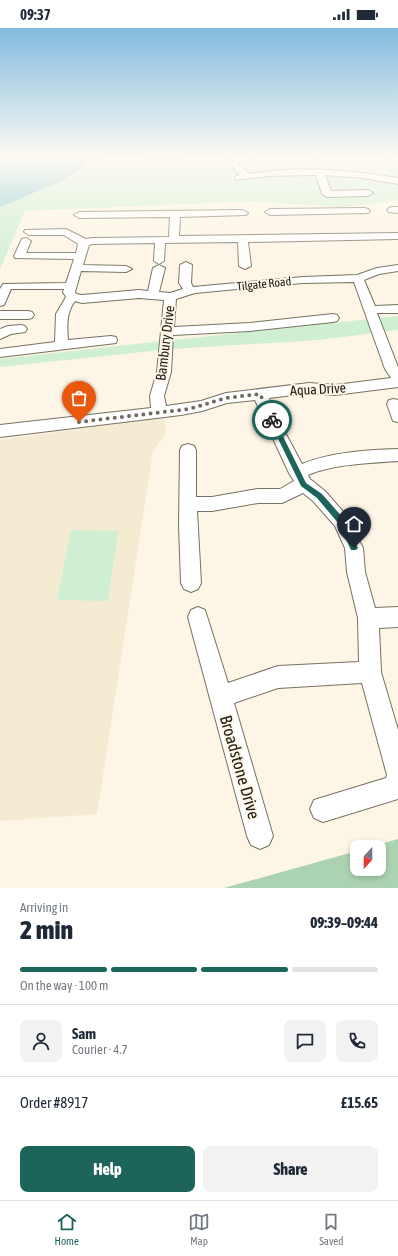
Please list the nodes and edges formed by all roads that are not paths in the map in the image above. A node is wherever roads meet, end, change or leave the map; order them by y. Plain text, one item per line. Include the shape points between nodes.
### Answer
1 (335, 211) junction
2 (365, 211) dead end
3 (270, 212) dead end
4 (243, 213) dead end
5 (176, 214) junction
6 (79, 215) dead end
7 (398, 236) edge
8 (345, 237) junction
9 (243, 238) junction
10 (174, 239) junction
11 (160, 240) junction
12 (84, 243) junction
13 (186, 253) junction
14 (80, 256) junction
15 (76, 268) junction
16 (398, 268) edge
17 (126, 269) dead end
18 (358, 278) junction
19 (247, 285) junction
20 (190, 291) junction
21 (71, 292) junction
22 (153, 295) junction
23 (170, 298) junction
24 (0, 302) edge
25 (398, 309) edge
26 (370, 310) junction
27 (0, 315) edge
28 (28, 315) dead end
29 (333, 318) dead end
30 (22, 329) dead end
31 (167, 331) junction
32 (0, 335) edge
33 (111, 340) dead end
34 (62, 345) junction
35 (0, 353) edge
36 (398, 378) edge
37 (398, 382) edge
38 (260, 394) junction
39 (159, 412) junction
40 (0, 431) edge
41 (188, 450) dead end
42 (398, 455) edge
43 (300, 479) junction
44 (188, 504) junction
45 (191, 583) dead end
46 (198, 617) dead end
47 (398, 617) edge
48 (368, 618) junction
49 (370, 672) junction
50 (220, 698) junction
51 (398, 771) edge
52 (323, 809) dead end
53 (260, 836) dead end

1 - 2 street
1 - 3 street
1 - 8 street
4 - 5 street
5 - 6 street
5 - 10 street
7 - 8 street
8 - 9 street
9 - 13 street
9 - 19 street
10 - 11 street
10 - 13 street
11 - 12 street
11 - 22 street via 159,264
12 - 14 street
12 - 14 street via 66,232 27,236 18,260
13 - 20 street via 185,284
14 - 15 street
15 - 17 street
15 - 21 street
16 - 18 street, Tilgate Road
18 - 19 street, Tilgate Road
18 - 26 street
19 - 20 street, Tilgate Road
20 - 23 street, Tilgate Road
21 - 22 street via 82,300
21 - 24 street via 9,283
21 - 34 street via 60,322
22 - 23 street
23 - 31 street, Bambury Drive
25 - 26 street
26 - 36 street via 392,369
27 - 28 street
29 - 31 street via 230,329
30 - 32 street via 8,330
31 - 39 street, Bambury Drive via 164,372 157,396
33 - 34 street
34 - 35 street
37 - 38 street, Aqua Drive
38 - 39 street, Aqua Drive via 226,398 189,409
38 - 43 street
39 - 40 street, Aqua Drive
41 - 44 street
42 - 43 street via 318,464
43 - 44 street via 282,496 258,496 212,504
43 - 48 street via 324,501 348,535 354,548 356,572
44 - 45 street
46 - 50 street, Broadstone Drive
47 - 48 street
48 - 49 street
49 - 50 street, Broadstone Drive via 278,677
49 - 51 street
50 - 53 street, Broadstone Drive
51 - 52 street via 394,788

